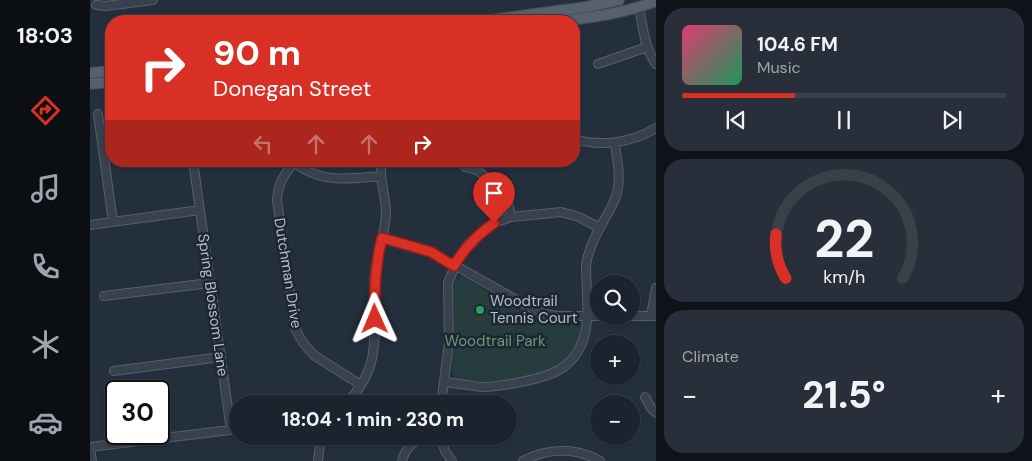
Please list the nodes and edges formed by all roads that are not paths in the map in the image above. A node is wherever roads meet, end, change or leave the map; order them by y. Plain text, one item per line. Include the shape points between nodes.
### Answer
1 (152, 0) edge
2 (619, 0) edge
3 (143, 1) edge
4 (656, 1) edge
5 (640, 2) edge
6 (96, 5) dead end
7 (527, 15) edge
8 (580, 18) edge
9 (647, 48) junction
10 (598, 64) dead end
11 (656, 64) edge
12 (105, 72) edge
13 (90, 73) edge
14 (105, 83) edge
15 (90, 84) edge
16 (98, 114) dead end
17 (656, 128) edge
18 (580, 140) edge
19 (615, 143) junction
20 (105, 164) edge
21 (105, 167) edge
22 (194, 167) edge
23 (289, 167) edge
24 (301, 167) edge
25 (381, 167) edge
26 (465, 167) dead end
27 (381, 176) junction
28 (200, 210) junction
29 (511, 216) junction
30 (113, 222) junction
31 (90, 225) edge
32 (600, 228) junction
33 (382, 238) junction
34 (454, 266) junction
35 (210, 283) junction
36 (656, 288) edge
37 (104, 296) dead end
38 (587, 316) junction
39 (640, 316) edge
40 (653, 316) edge
41 (221, 357) junction
42 (114, 371) dead end
43 (444, 382) junction
44 (361, 385) junction
45 (353, 395) edge
46 (442, 395) edge
47 (645, 397) dead end
48 (229, 402) edge
49 (656, 413) edge
50 (229, 431) edge
51 (320, 445) edge
52 (411, 445) edge
53 (443, 445) edge
54 (90, 448) edge
55 (92, 461) edge
56 (318, 461) edge
57 (402, 461) edge
58 (452, 461) edge
59 (523, 461) edge
60 (600, 461) edge

1 - 3 street
2 - 7 main road
3 - 6 street
4 - 5 main road
5 - 8 main road
5 - 9 street
9 - 10 street
9 - 11 street
12 - 13 main road
14 - 15 main road
16 - 20 street
17 - 19 street
18 - 19 street
19 - 32 street via 619,176 617,194
21 - 30 street
22 - 28 street, Spring Blossom Lane
23 - 44 street, Dutchman Drive via 280,183 277,200 295,328 303,344 315,356
24 - 27 street via 313,174 336,179
25 - 27 street
26 - 29 street via 477,170 502,191
27 - 33 street via 386,201
28 - 30 street
28 - 35 street, Spring Blossom Lane
29 - 32 street via 561,212
29 - 34 street via 494,223 468,244
30 - 31 street
32 - 38 street via 590,247 586,265
33 - 34 street via 431,252
33 - 44 street via 375,280 375,347
34 - 38 street via 545,314
34 - 43 street via 447,289 449,343
35 - 37 street
35 - 41 street, Spring Blossom Lane
36 - 40 street
38 - 43 street via 584,337 576,354 552,374 493,387
39 - 40 street
41 - 42 street
41 - 48 street, Spring Blossom Lane
43 - 46 street
44 - 45 street
47 - 49 street
50 - 54 street
51 - 56 street
52 - 57 street
53 - 58 street
54 - 55 street
59 - 60 street via 542,453 564,451

